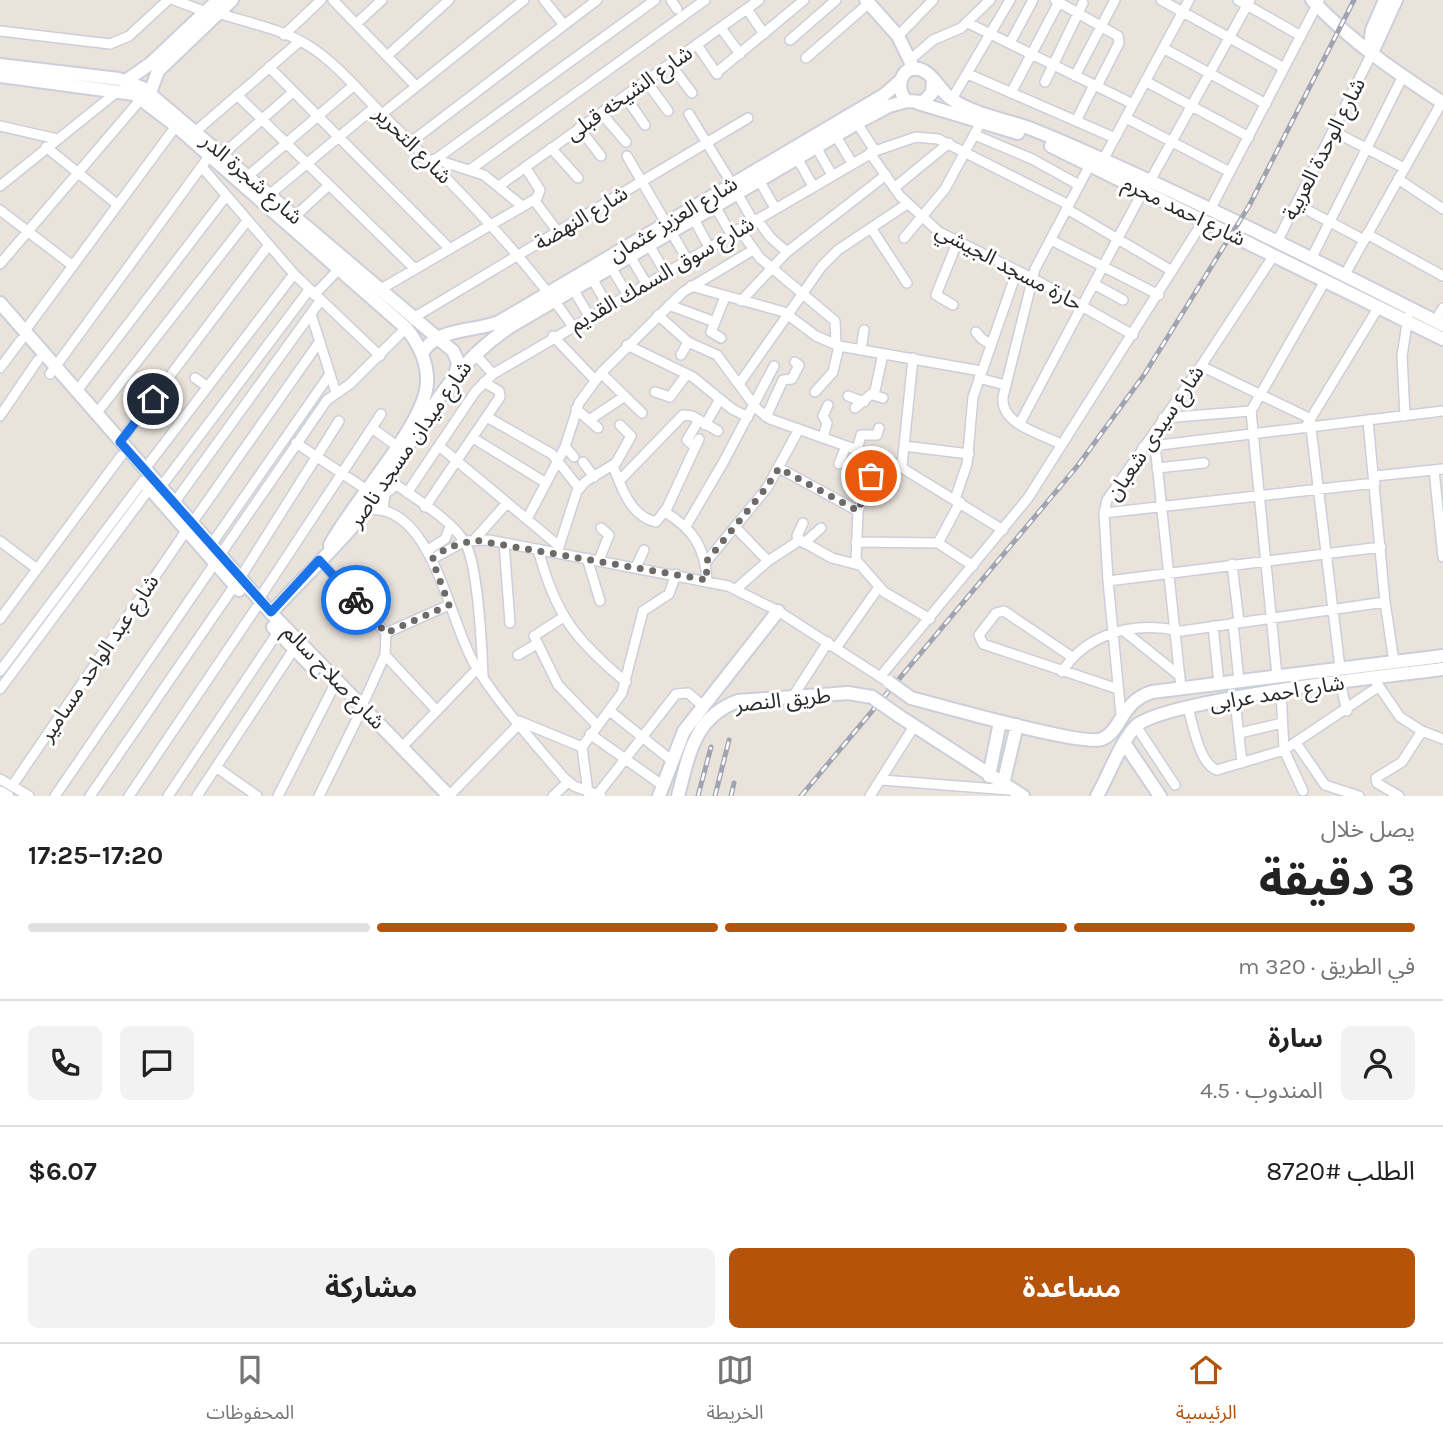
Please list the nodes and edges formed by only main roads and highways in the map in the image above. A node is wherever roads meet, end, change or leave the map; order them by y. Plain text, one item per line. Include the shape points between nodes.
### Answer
1 (232, 0) edge
2 (1385, 0) edge
3 (1396, 0) edge
4 (1316, 2) edge
5 (872, 3) edge
6 (214, 8) edge
7 (1371, 55) junction
8 (160, 61) junction
9 (912, 64) junction
10 (0, 65) edge
11 (0, 76) edge
12 (900, 81) junction
13 (933, 81) junction
14 (122, 85) junction
15 (146, 96) junction
16 (912, 102) junction
17 (1443, 102) edge
18 (217, 155) junction
19 (792, 157) junction
20 (1096, 160) junction
21 (735, 189) junction
22 (291, 220) junction
23 (669, 227) junction
24 (1275, 248) junction
25 (552, 296) junction
26 (0, 303) edge
27 (1408, 315) junction
28 (0, 316) edge
29 (410, 323) junction
30 (1439, 323) edge
31 (470, 329) junction
32 (496, 335) joint
33 (22, 336) junction
34 (438, 338) junction
35 (1443, 339) edge
36 (476, 351) junction
37 (424, 358) junction
38 (52, 370) junction
39 (454, 374) junction
40 (400, 448) junction
41 (121, 449) junction
42 (149, 482) junction
43 (189, 527) junction
44 (322, 556) junction
45 (218, 559) junction
46 (257, 603) junction
47 (778, 611) road end
48 (271, 612) junction
49 (1443, 656) edge
50 (1443, 669) edge
51 (885, 680) road end
52 (723, 684) junction
53 (1152, 692) junction
54 (738, 701) junction
55 (360, 710) junction
56 (1155, 714) junction
57 (1000, 722) junction
58 (1017, 725) junction
59 (1125, 744) junction
60 (989, 776) junction
61 (1001, 789) edge
62 (660, 791) edge
63 (1020, 794) edge
64 (1157, 795) edge
65 (438, 796) edge
66 (449, 796) edge
67 (678, 796) edge
68 (1097, 796) edge

1 - 6 main road
2 - 7 main road, شارع الوحدة العربية via 1371,34
3 - 7 main road, شارع الوحدة العربية
4 - 7 main road via 1340,30
5 - 9 main road via 898,36
6 - 8 main road
7 - 17 main road
8 - 14 main road
8 - 15 main road
9 - 12 main road
9 - 13 main road
10 - 14 main road, شارع شجرة الدر
11 - 14 main road, شارع شجرة الدر
12 - 16 main road via 900,90
12 - 19 main road, شارع العزيز عثمان
13 - 16 main road via 928,98
13 - 20 main road, شارع احمد محرم via 951,99
14 - 15 main road, شارع شجرة الدر
15 - 18 main road, شارع شجرة الدر via 176,126
15 - 18 main road, شارع شجرة الدر via 196,131
16 - 19 main road, شارع العزيز عثمان via 888,106
16 - 20 main road, شارع احمد محرم
18 - 22 main road, شارع شجرة الدر
18 - 22 main road, شارع شجرة الدر via 248,176
19 - 21 main road, شارع العزيز عثمان
19 - 21 main road, شارع العزيز عثمان via 759,180
20 - 24 main road, شارع احمد محرم
21 - 23 main road, شارع العزيز عثمان
21 - 23 main road, شارع العزيز عثمان via 694,219
22 - 29 main road, شارع شجرة الدر via 339,269
22 - 29 main road, شارع شجرة الدر via 381,289
23 - 25 main road, شارع العزيز عثمان
23 - 25 main road, شارع العزيز عثمان via 649,245 573,289
24 - 27 main road, شارع احمد محرم via 1311,259
24 - 27 main road, شارع احمد محرم via 1378,308
25 - 31 main road, شارع العزيز عثمان via 499,322
25 - 32 main road, شارع العزيز عثمان
26 - 33 main road, شارع صلاح سالم
27 - 30 main road, شارع احمد محرم
27 - 35 main road, شارع احمد محرم
28 - 33 main road, شارع صلاح سالم
29 - 34 main road, شارع شجرة الدر
29 - 37 main road, شارع شجرة الدر
31 - 34 main road, شارع العزيز عثمان
31 - 36 main road
32 - 36 main road, شارع ميدان مسجد ناصر
33 - 38 main road, شارع صلاح سالم
33 - 38 main road, شارع صلاح سالم via 38,360
34 - 37 main road via 428,344
34 - 39 main road, شارع شجرة الدر via 455,354
36 - 39 main road, شارع ميدان مسجد ناصر
37 - 39 main road via 437,372
37 - 40 main road, شارع ميدان مسجد ناصر via 425,395
38 - 41 main road, شارع صلاح سالم
38 - 41 main road, شارع صلاح سالم via 96,414
39 - 40 main road, شارع ميدان مسجد ناصر
40 - 44 main road, شارع ميدان مسجد ناصر
40 - 44 main road, شارع ميدان مسجد ناصر via 391,482
41 - 42 main road, شارع صلاح سالم
42 - 43 main road, شارع صلاح سالم
42 - 43 main road, شارع صلاح سالم via 174,503
43 - 45 main road, شارع صلاح سالم
43 - 45 main road, شارع صلاح سالم via 211,545
44 - 48 main road, شارع ميدان مسجد ناصر
45 - 46 main road, شارع صلاح سالم
46 - 48 main road, شارع صلاح سالم
46 - 55 main road, شارع صلاح سالم via 294,649
47 - 52 main road, طريق النصر
48 - 55 main road, شارع صلاح سالم
49 - 53 main road, شارع احمد عرابى via 1219,683 1181,682
50 - 56 main road, شارع احمد عرابى
51 - 57 main road, bridge via 911,698
52 - 54 main road
52 - 62 main road, طريق النصر via 684,731
53 - 56 main road
53 - 58 main road, شارع احمد عرابى via 1133,701 1111,733 1099,740
54 - 60 main road, طريق النصر, bridge via 848,693 872,697
54 - 67 main road, طريق النصر via 709,717 695,735
55 - 65 main road, شارع صلاح سالم
55 - 66 main road, شارع صلاح سالم
56 - 59 main road, شارع احمد عرابى via 1136,726
57 - 58 main road
57 - 60 main road
58 - 61 main road
59 - 64 main road
59 - 68 main road, شارع احمد عرابى
60 - 61 main road, طريق النصر
61 - 63 main road, طريق النصر

